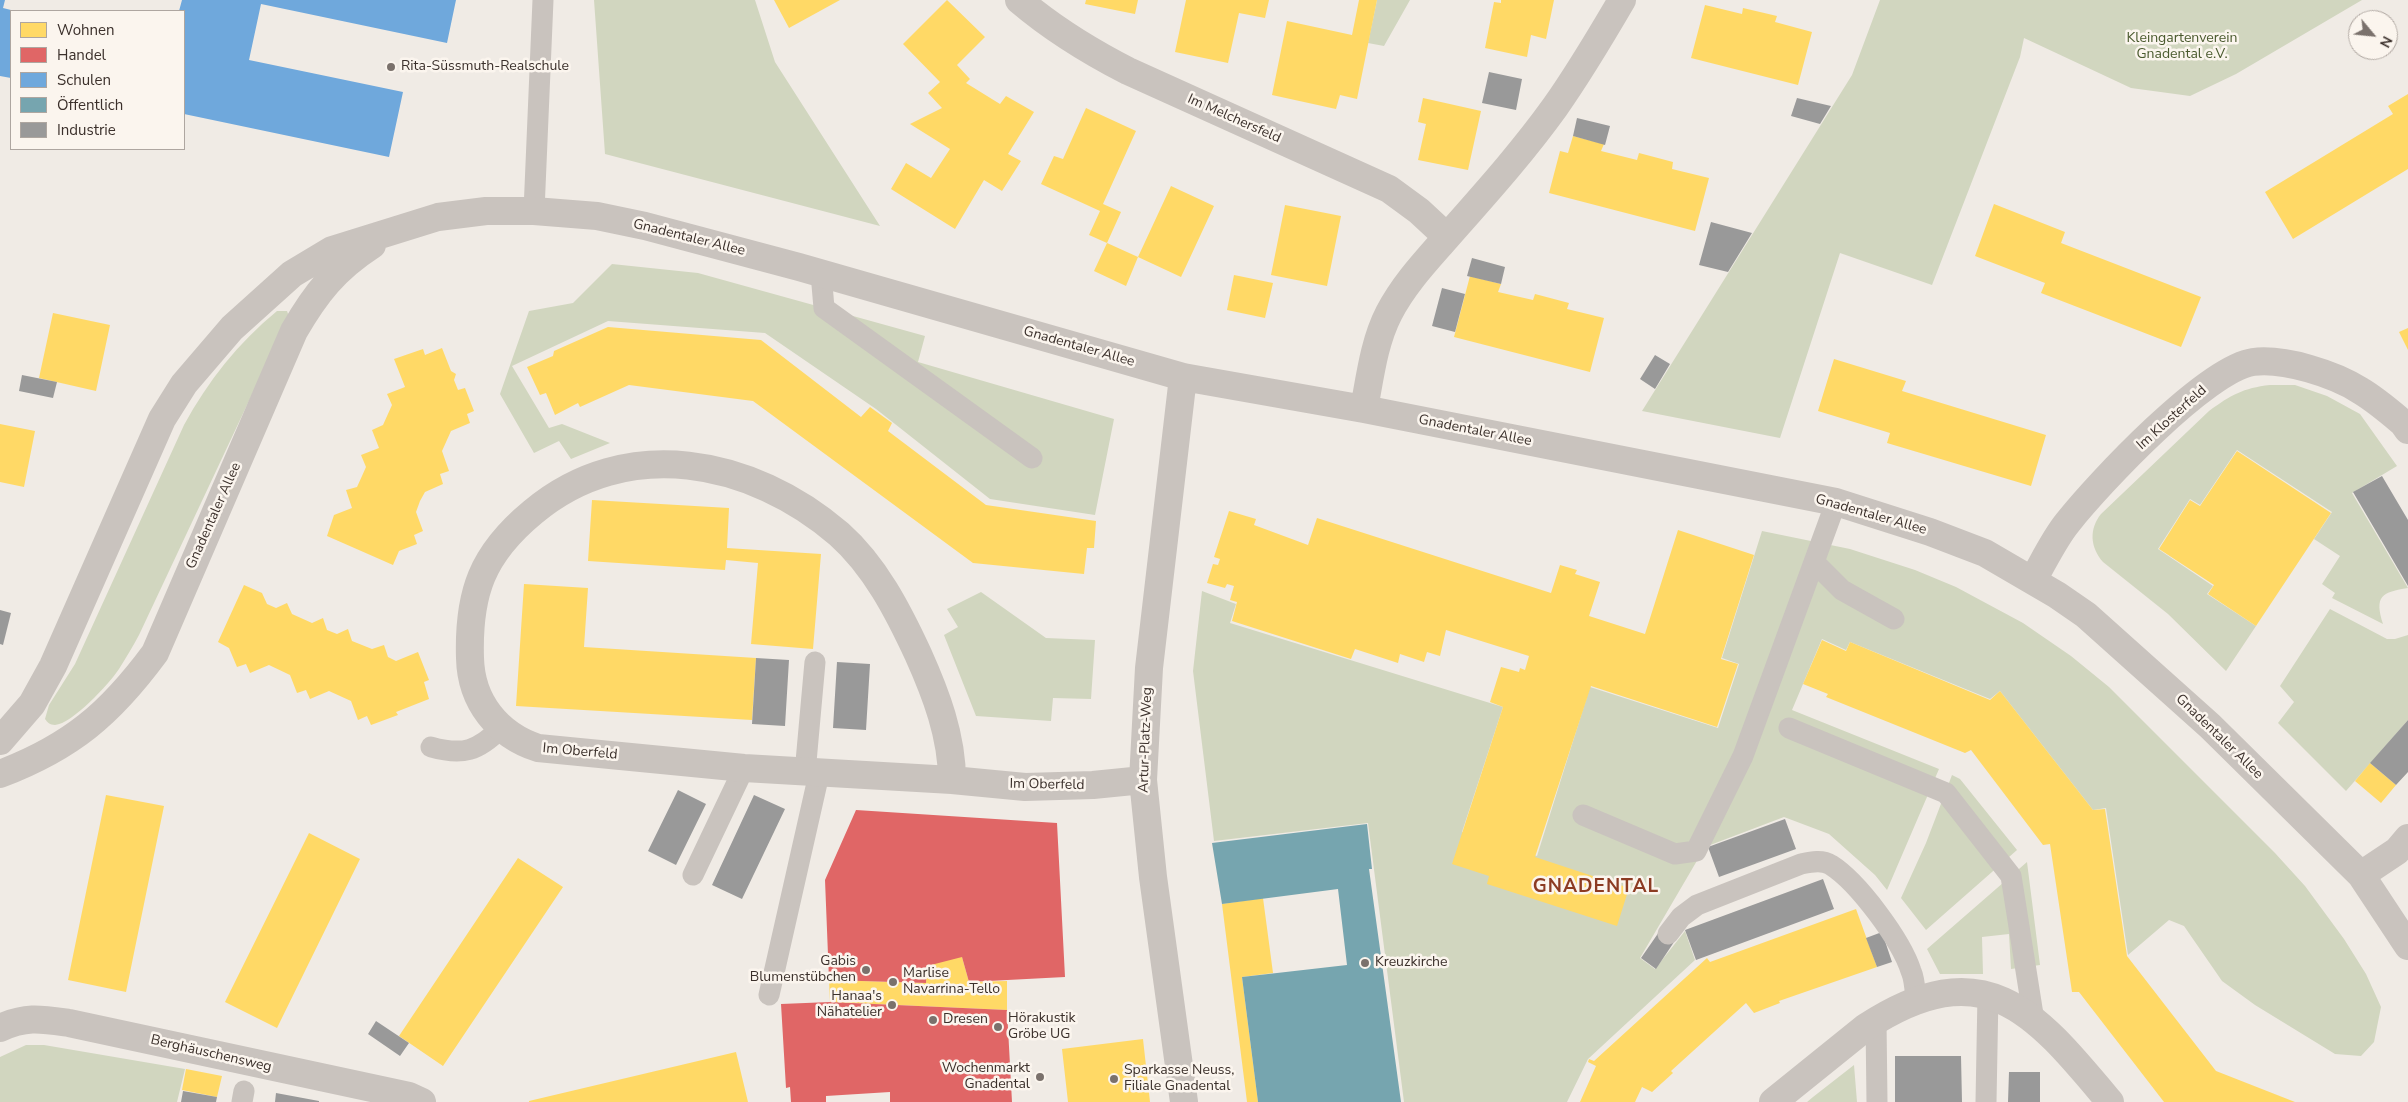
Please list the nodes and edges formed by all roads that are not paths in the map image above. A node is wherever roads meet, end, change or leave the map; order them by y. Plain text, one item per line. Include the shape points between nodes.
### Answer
1 (543, 0) edge
2 (1019, 0) edge
3 (1622, 0) edge
4 (534, 211) junction
5 (396, 229) junction
6 (1447, 237) junction
7 (821, 273) junction
8 (1183, 377) junction
9 (1364, 409) junction
10 (2408, 430) edge
11 (1032, 458) dead end
12 (1836, 502) junction
13 (1814, 562) junction
14 (2033, 580) junction
15 (1894, 619) dead end
16 (815, 662) dead end
17 (501, 728) junction
18 (1788, 728) dead end
19 (0, 741) edge
20 (431, 747) dead end
21 (744, 768) junction
22 (812, 773) junction
23 (0, 774) edge
24 (952, 780) junction
25 (1143, 780) junction
26 (1584, 814) dead end
27 (2408, 838) edge
28 (2361, 875) junction
29 (693, 876) dead end
30 (1668, 934) dead end
31 (2408, 946) edge
32 (1988, 994) junction
33 (769, 995) dead end
34 (1916, 1001) junction
35 (1876, 1020) junction
36 (2034, 1021) junction
37 (0, 1028) edge
38 (364, 1094) edge
39 (422, 1102) edge
40 (1184, 1102) edge
41 (1773, 1102) edge
42 (1877, 1102) edge
43 (1986, 1102) edge
44 (2110, 1102) edge

1 - 4 lane
2 - 6 street, Im Melchersfeld via 1046,24 1086,50 1389,189 1419,210
3 - 6 street via 1554,107 1518,155
4 - 5 street, Gnadentaler Allee via 486,211 438,217
4 - 7 street, Gnadentaler Allee via 596,216 645,226
5 - 19 street, Gnadentaler Allee via 332,250 292,274 232,328 184,384 162,419 53,666 32,704
5 - 23 street, Gnadentaler Allee via 348,261 328,280 294,331 155,652 130,686 102,715 67,742 34,761
6 - 9 street via 1404,288 1388,314 1378,341
7 - 8 street, Gnadentaler Allee
7 - 11 lane via 824,308
8 - 9 street, Gnadentaler Allee
8 - 25 street, Artur-Platz-Weg via 1149,668
9 - 12 street, Gnadentaler Allee
10 - 14 street, Im Klosterfeld via 2360,390 2306,367 2274,361 2234,367 2180,407 2106,478 2067,523
12 - 13 lane
12 - 14 street, Gnadentaler Allee via 1985,553
13 - 15 lane via 1842,590
13 - 26 lane via 1743,756 1696,851 1675,854
14 - 28 street, Gnadentaler Allee via 2086,615 2116,641 2210,726
16 - 22 lane
17 - 20 lane via 472,750 451,753
17 - 21 street, Im Oberfeld via 520,742 538,748
17 - 24 street, Im Oberfeld via 486,712 476,694 470,670 470,617 474,597 484,569 498,546 537,508 577,482 632,466 693,465 737,476 779,494 837,533 863,559 893,604 924,668 946,731 952,759
18 - 36 lane via 1946,793 2011,876
21 - 22 street, Im Oberfeld
21 - 29 lane
22 - 24 street, Im Oberfeld
22 - 33 lane
24 - 25 street, Im Oberfeld via 1025,787
25 - 40 street, Artur-Platz-Weg
27 - 28 street via 2398,850
28 - 31 street, Gnadentaler Allee
30 - 34 lane via 1681,917 1697,906 1801,864 1815,861 1830,864 1871,905 1893,936 1912,973
32 - 34 street via 1945,992
32 - 36 street
32 - 43 lane
34 - 35 street
35 - 41 street
35 - 42 lane
36 - 44 street via 2070,1054
37 - 38 street, Berghäuschensweg via 34,1018 69,1023
38 - 39 street, Berghäuschensweg via 409,1096

